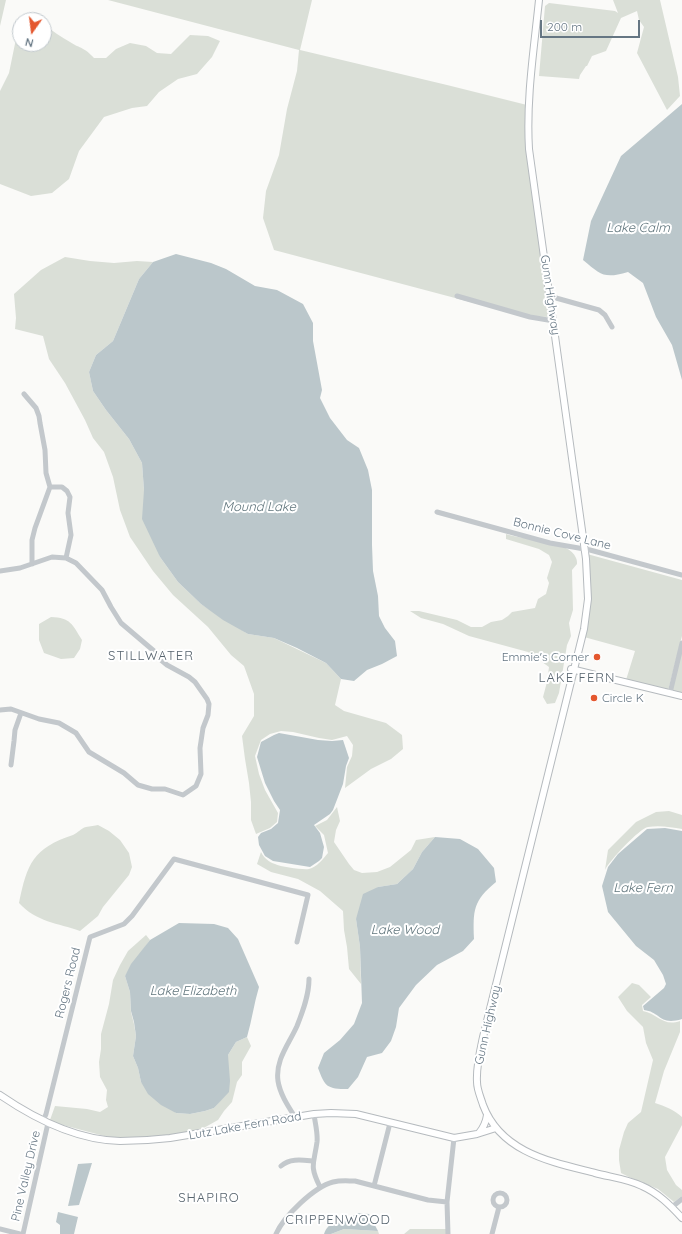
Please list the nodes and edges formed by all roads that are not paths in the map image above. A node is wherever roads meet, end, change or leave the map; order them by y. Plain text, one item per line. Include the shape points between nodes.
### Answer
1 (539, 0) edge
2 (457, 296) dead end
3 (550, 298) junction
4 (554, 321) junction
5 (612, 327) dead end
6 (24, 394) dead end
7 (50, 487) junction
8 (437, 512) dead end
9 (584, 549) junction
10 (66, 558) junction
11 (32, 564) junction
12 (0, 571) edge
13 (682, 575) edge
14 (682, 643) edge
15 (573, 669) junction
16 (670, 693) junction
17 (682, 696) edge
18 (0, 710) edge
19 (22, 713) junction
20 (10, 765) dead end
21 (297, 942) dead end
22 (309, 979) dead end
23 (0, 1096) edge
24 (314, 1114) junction
25 (487, 1115) junction
26 (295, 1117) junction
27 (45, 1122) junction
28 (390, 1123) junction
29 (496, 1128) junction
30 (477, 1134) junction
31 (454, 1138) junction
32 (313, 1161) junction
33 (281, 1166) dead end
34 (374, 1186) junction
35 (320, 1187) junction
36 (682, 1199) edge
37 (447, 1202) junction
38 (499, 1207) dead end
39 (672, 1207) junction
40 (682, 1218) edge
41 (0, 1229) edge
42 (21, 1234) edge
43 (276, 1234) edge
44 (448, 1234) edge
45 (492, 1234) edge

1 - 3 main road, Gunn Highway via 529,101 529,138
2 - 4 street via 530,317
3 - 4 main road, Gunn Highway
3 - 5 street via 599,310
4 - 9 main road, Gunn Highway
6 - 7 street via 40,416 46,450 46,473
7 - 10 street via 62,487 70,497 68,514 71,535
7 - 11 street via 32,540
8 - 9 street, Bonnie Cove Lane via 550,543
9 - 13 street, Bonnie Cove Lane
9 - 15 main road, Gunn Highway via 587,590
10 - 11 street via 52,557
10 - 19 street via 76,563 102,590 121,623 167,665 189,677 207,699 208,715 200,748 201,774 196,786 183,795 165,789 138,786 124,773 89,752 76,733 66,726
11 - 12 street
14 - 16 street
15 - 16 main road
15 - 25 main road, Gunn Highway via 479,1059 477,1084
16 - 17 main road
18 - 19 street via 11,709
19 - 20 street via 15,730
21 - 27 street, Rogers Road via 308,895 174,859 124,924 90,937
22 - 26 street via 303,1011 278,1068 278,1081 284,1100
23 - 27 main road, Lutz Lake Fern Road
24 - 26 main road, Lutz Lake Fern Road
24 - 28 main road, Lutz Lake Fern Road via 356,1114
24 - 32 street via 317,1143
25 - 29 main road, Gunn Highway
25 - 30 main road via 483,1128
26 - 27 main road, Lutz Lake Fern Road via 170,1138 126,1141 91,1137
27 - 42 street, Pine Valley Drive
28 - 31 main road, Lutz Lake Fern Road
28 - 34 street
29 - 30 main road, Lutz Lake Fern Road
29 - 39 main road, Gunn Highway via 512,1143 529,1153 546,1160 641,1185
30 - 31 main road, Lutz Lake Fern Road
31 - 37 street
32 - 33 street via 290,1160
32 - 35 street via 314,1176
34 - 35 street via 344,1180
34 - 37 street via 428,1200
35 - 43 street via 291,1213
36 - 39 street
37 - 44 street
38 - 45 street
39 - 40 main road, Gunn Highway
41 - 42 street

